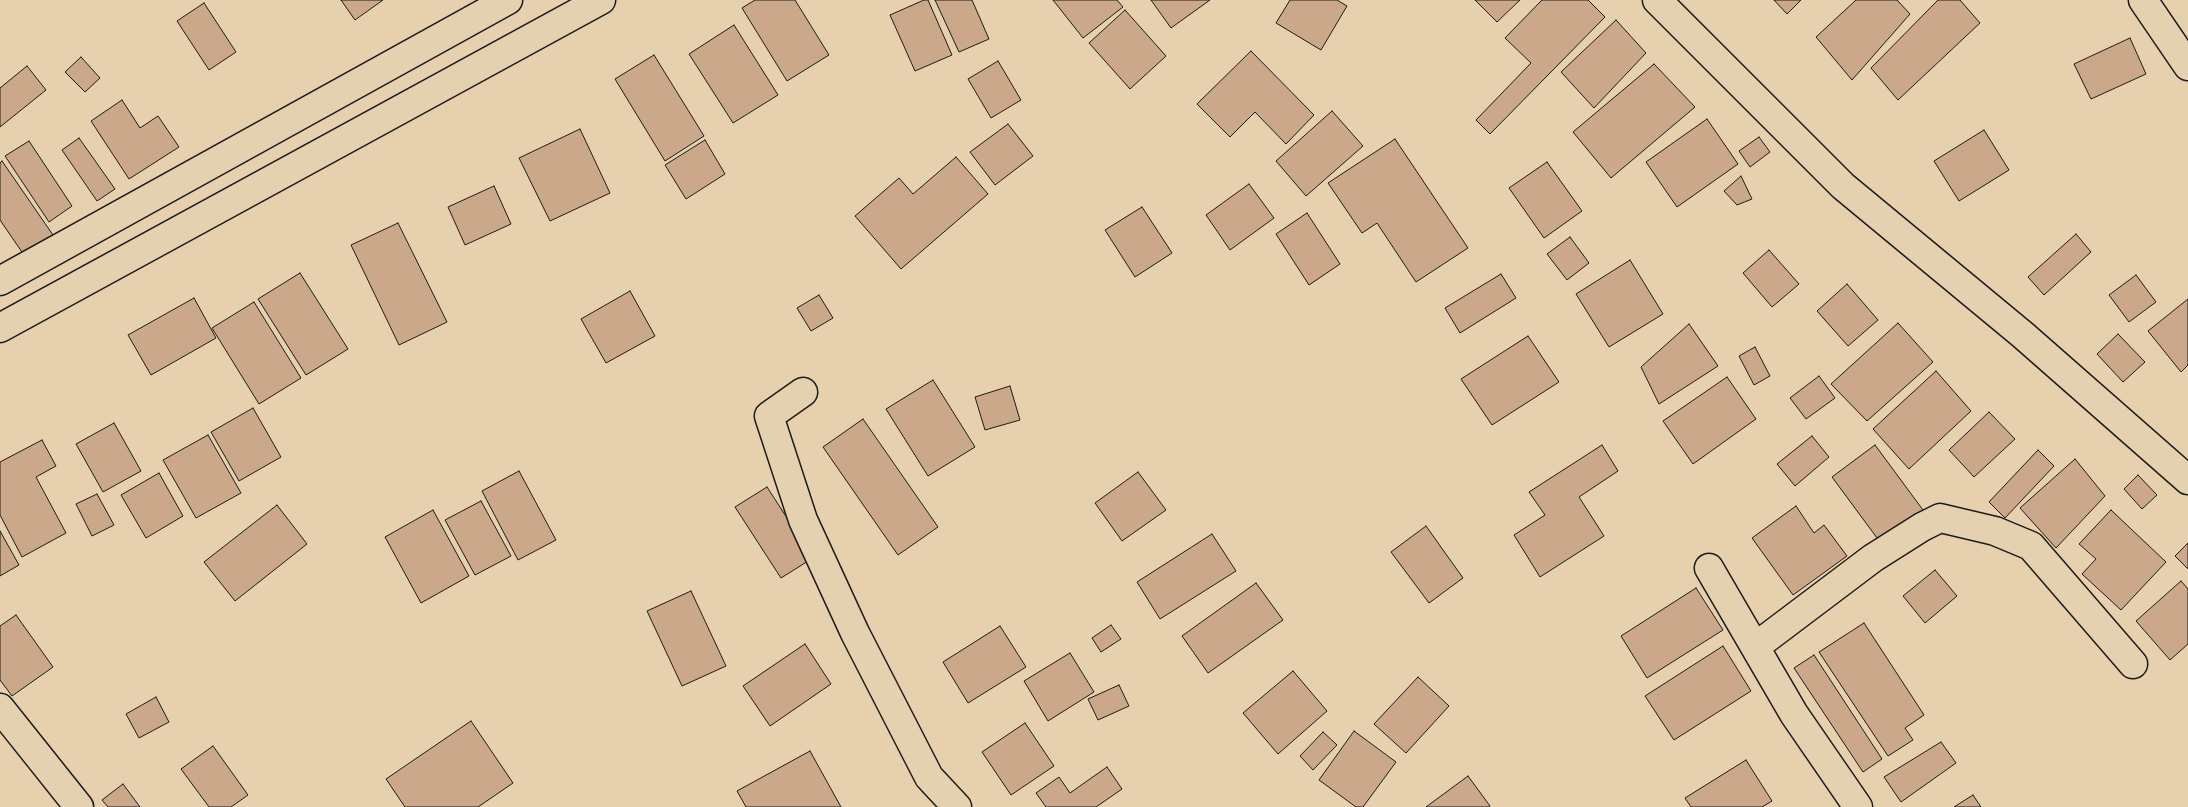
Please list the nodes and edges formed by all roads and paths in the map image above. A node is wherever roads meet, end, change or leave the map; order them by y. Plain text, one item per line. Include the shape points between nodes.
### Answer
1 (508, 0) edge
2 (601, 0) edge
3 (1657, 0) edge
4 (2143, 0) edge
5 (2188, 66) edge
6 (0, 281) edge
7 (0, 328) edge
8 (803, 392) dead end
9 (2188, 480) edge
10 (1709, 568) dead end
11 (1755, 647) junction
12 (2133, 664) dead end
13 (0, 708) edge
14 (79, 807) edge
15 (957, 807) edge
16 (1858, 807) edge

1 - 6 street
2 - 7 street
3 - 9 street via 1843,186 2022,335
4 - 5 street
8 - 15 street via 769,416 802,520 855,633 929,777
10 - 11 street
11 - 12 street via 1873,558 1940,518 1995,531 2031,546
11 - 16 street via 1794,714
13 - 14 street

